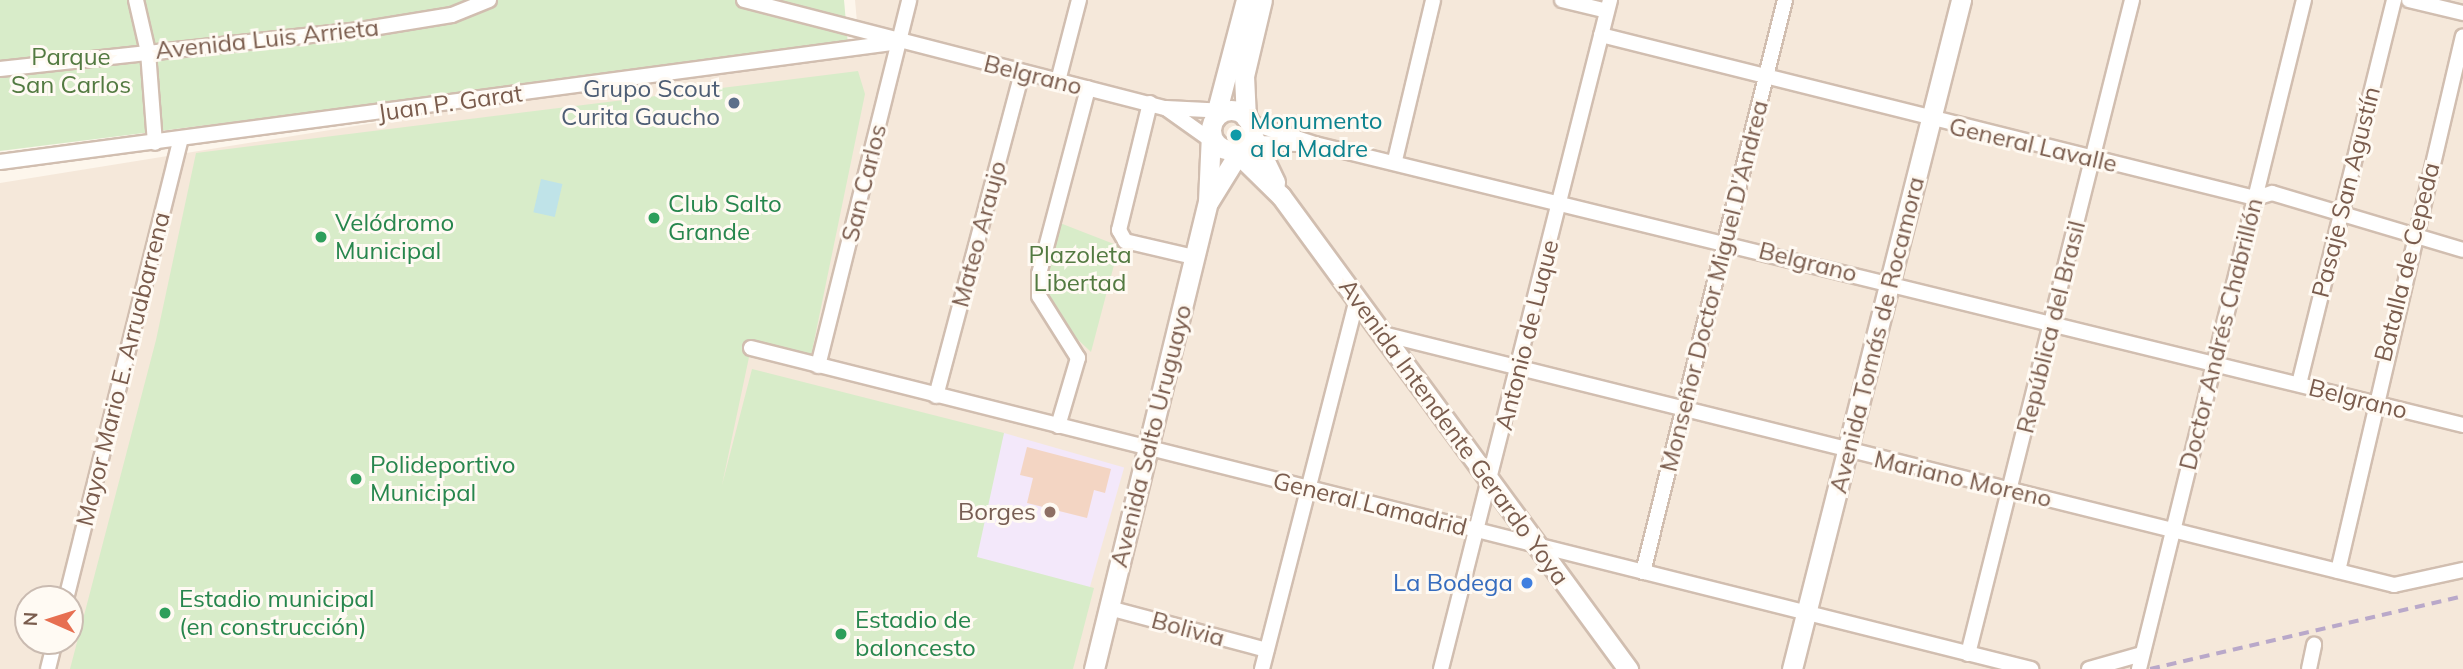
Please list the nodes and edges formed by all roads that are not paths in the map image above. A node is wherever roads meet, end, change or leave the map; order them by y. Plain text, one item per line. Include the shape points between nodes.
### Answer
1 (136, 0) edge
2 (489, 0) edge
3 (744, 0) edge
4 (909, 0) edge
5 (1079, 0) edge
6 (1247, 0) edge
7 (1262, 0) edge
8 (1433, 0) edge
9 (1562, 0) edge
10 (1785, 0) edge
11 (1961, 0) edge
12 (2132, 0) edge
13 (2304, 0) edge
14 (2394, 0) edge
15 (2409, 0) edge
16 (1608, 6) edge
17 (2463, 13) edge
18 (1601, 35) junction
19 (2463, 36) edge
20 (899, 42) junction
21 (148, 52) junction
22 (0, 69) edge
23 (1022, 72) junction
24 (1765, 79) junction
25 (1058, 81) junction
26 (1088, 88) junction
27 (1150, 103) junction
28 (1166, 108) junction
29 (1930, 121) junction
30 (1233, 133) junction
31 (181, 139) junction
32 (155, 143) junction
33 (1315, 144) junction
34 (1395, 160) junction
35 (2093, 160) junction
36 (0, 162) edge
37 (2255, 198) junction
38 (1560, 201) junction
39 (1208, 202) junction
40 (2340, 210) junction
41 (2414, 237) junction
42 (1726, 242) junction
43 (2463, 250) edge
44 (1194, 257) junction
45 (1891, 283) junction
46 (1357, 299) junction
47 (2052, 323) junction
48 (1382, 334) junction
49 (751, 348) dead end
50 (2214, 363) junction
51 (818, 366) junction
52 (1520, 369) junction
53 (2299, 384) junction
54 (936, 396) junction
55 (2373, 402) junction
56 (1684, 411) junction
57 (2463, 425) edge
58 (1058, 426) junction
59 (1149, 448) junction
60 (1849, 452) junction
61 (1490, 480) junction
62 (1310, 489) junction
63 (2009, 490) junction
64 (2173, 529) junction
65 (1478, 531) junction
66 (1538, 547) junction
67 (2463, 570) edge
68 (2338, 571) junction
69 (1643, 572) junction
70 (70, 585) edge
71 (1109, 608) junction
72 (1807, 613) junction
73 (2314, 645) dead end
74 (1267, 650) junction
75 (1968, 654) junction
76 (2142, 654) junction
77 (1620, 664) edge
78 (1094, 669) edge
79 (1262, 669) edge
80 (1441, 669) edge
81 (1792, 669) edge
82 (2031, 669) edge
83 (2089, 669) edge
84 (2139, 669) edge
85 (2309, 669) edge

1 - 21 street
2 - 21 street, Avenida Luis Arrieta via 452,15 360,30
3 - 20 street, Belgrano
4 - 20 street, San Carlos
5 - 25 street
6 - 30 main road, Avenida Salto Uruguayo
7 - 30 main road, Avenida Salto Uruguayo
8 - 34 street
9 - 16 street
10 - 24 street, Monseñor Doctor Miguel D'Andrea
11 - 29 main road, Avenida Tomás de Rocamora
12 - 35 street, República del Brasil
13 - 37 street, Doctor Andrés Chabrillón
14 - 40 street, Pasaje San Agustín
15 - 17 street
16 - 18 street, Antonio de Luque
18 - 24 street, General Lavalle
18 - 38 street, Antonio de Luque
19 - 41 street, Batalla de Cepeda
20 - 23 street, Belgrano
20 - 31 street, Juan P. Garat
20 - 51 street, San Carlos
21 - 22 street, Avenida Luis Arrieta
21 - 32 street
23 - 25 street, Belgrano
23 - 54 street, Mateo Araujo
24 - 29 street, General Lavalle
24 - 42 street, Monseñor Doctor Miguel D'Andrea
25 - 26 street, Belgrano
26 - 27 street, Belgrano
26 - 58 street via 1039,274 1039,296 1079,358
27 - 28 street, Belgrano
27 - 44 street via 1119,230 1125,241
28 - 30 street, Belgrano
28 - 30 street, Belgrano
29 - 35 street, General Lavalle
29 - 45 main road, Avenida Tomás de Rocamora
30 - 33 street, Belgrano
30 - 33 street, Belgrano
30 - 39 main road, Avenida Salto Uruguayo
30 - 39 main road, Avenida Salto Uruguayo
30 - 46 main road, Avenida Intendente Gerardo Yoya
31 - 32 street, Juan P. Garat
31 - 70 street, Mayor Mario E. Arruabarrena
32 - 36 street, Juan P. Garat
33 - 34 street, Belgrano
34 - 38 street, Belgrano
35 - 37 street, General Lavalle
35 - 47 street, República del Brasil
37 - 40 street, General Lavalle via 2272,193
37 - 50 street, Doctor Andrés Chabrillón
38 - 42 street, Belgrano
38 - 52 street, Antonio de Luque
39 - 44 main road, Avenida Salto Uruguayo
40 - 41 street, General Lavalle
40 - 53 street, Pasaje San Agustín
41 - 43 street, General Lavalle
41 - 55 street, Batalla de Cepeda
42 - 45 street, Belgrano
42 - 56 street, Monseñor Doctor Miguel D'Andrea
44 - 59 main road, Avenida Salto Uruguayo
45 - 47 street, Belgrano
45 - 60 main road, Avenida Tomás de Rocamora
46 - 48 main road, Avenida Intendente Gerardo Yoya
46 - 62 street
47 - 50 street, Belgrano
47 - 63 street, República del Brasil
48 - 52 street, Mariano Moreno
48 - 61 main road, Avenida Intendente Gerardo Yoya
49 - 51 street, General Lamadrid
50 - 53 street, Belgrano
50 - 64 street, Doctor Andrés Chabrillón
51 - 54 street, General Lamadrid
52 - 56 street, Mariano Moreno
52 - 61 street, Antonio de Luque
53 - 55 street, Belgrano
54 - 58 street, General Lamadrid
55 - 57 street, Belgrano
55 - 68 street, Batalla de Cepeda
56 - 60 street, Mariano Moreno
56 - 69 street, Monseñor Doctor Miguel D'Andrea
58 - 59 street, General Lamadrid
59 - 62 street, General Lamadrid
59 - 71 main road, Avenida Salto Uruguayo
60 - 63 street, Mariano Moreno
60 - 72 main road, Avenida Tomás de Rocamora
61 - 65 street, Antonio de Luque
61 - 66 main road, Avenida Intendente Gerardo Yoya
62 - 65 street, General Lamadrid
62 - 74 street
63 - 64 street, Mariano Moreno
63 - 75 street, República del Brasil
64 - 68 street, Mariano Moreno
64 - 76 street, Doctor Andrés Chabrillón
65 - 66 street, General Lamadrid
65 - 80 street, Antonio de Luque
66 - 69 street, General Lamadrid
66 - 77 main road, Avenida Intendente Gerardo Yoya
67 - 68 street, Mariano Moreno via 2394,585
69 - 72 street, General Lamadrid
71 - 74 street, Bolivia
71 - 78 main road, Avenida Salto Uruguayo
72 - 75 street, General Lamadrid
72 - 81 main road, Avenida Tomás de Rocamora
73 - 85 street
74 - 79 street
75 - 82 street, General Lamadrid
76 - 83 street
76 - 84 street, Doctor Andrés Chabrillón

